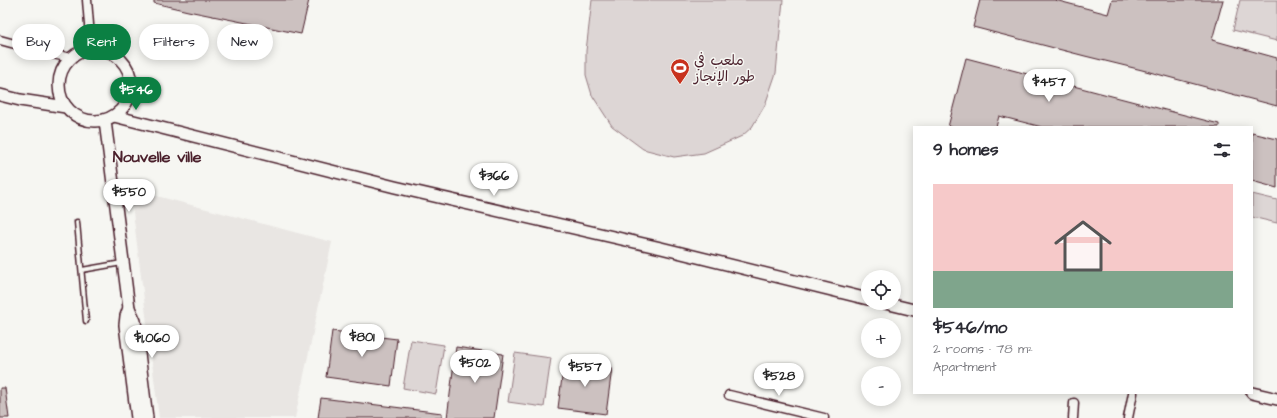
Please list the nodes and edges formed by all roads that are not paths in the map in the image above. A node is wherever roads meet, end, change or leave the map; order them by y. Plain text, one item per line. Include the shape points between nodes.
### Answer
1 (87, 0) edge
2 (89, 24) edge
3 (0, 40) edge
4 (72, 58) joint
5 (121, 60) edge
6 (0, 96) edge
7 (66, 107) junction
8 (110, 118) junction
9 (77, 222) dead end
10 (124, 262) junction
11 (82, 270) junction
12 (861, 297) edge
13 (901, 307) edge
14 (129, 308) junction
15 (913, 310) edge
16 (86, 321) dead end
17 (1253, 393) edge
18 (1133, 394) edge
19 (729, 395) dead end
20 (1277, 399) edge
21 (1074, 403) dead end
22 (137, 418) edge
23 (148, 418) edge
24 (824, 418) edge
25 (1073, 418) edge
26 (1128, 418) edge

1 - 2 street
3 - 4 street
4 - 7 street via 64,66 60,76 61,98
5 - 8 street via 131,79 131,90 129,100 123,109
6 - 7 street
7 - 8 street via 84,120 94,122
8 - 10 street
8 - 12 street
9 - 11 lane
10 - 11 lane
10 - 14 street
11 - 16 lane
13 - 15 street
14 - 22 street via 125,325
14 - 23 street via 135,321
17 - 20 street
18 - 26 street
19 - 24 street
21 - 25 street

